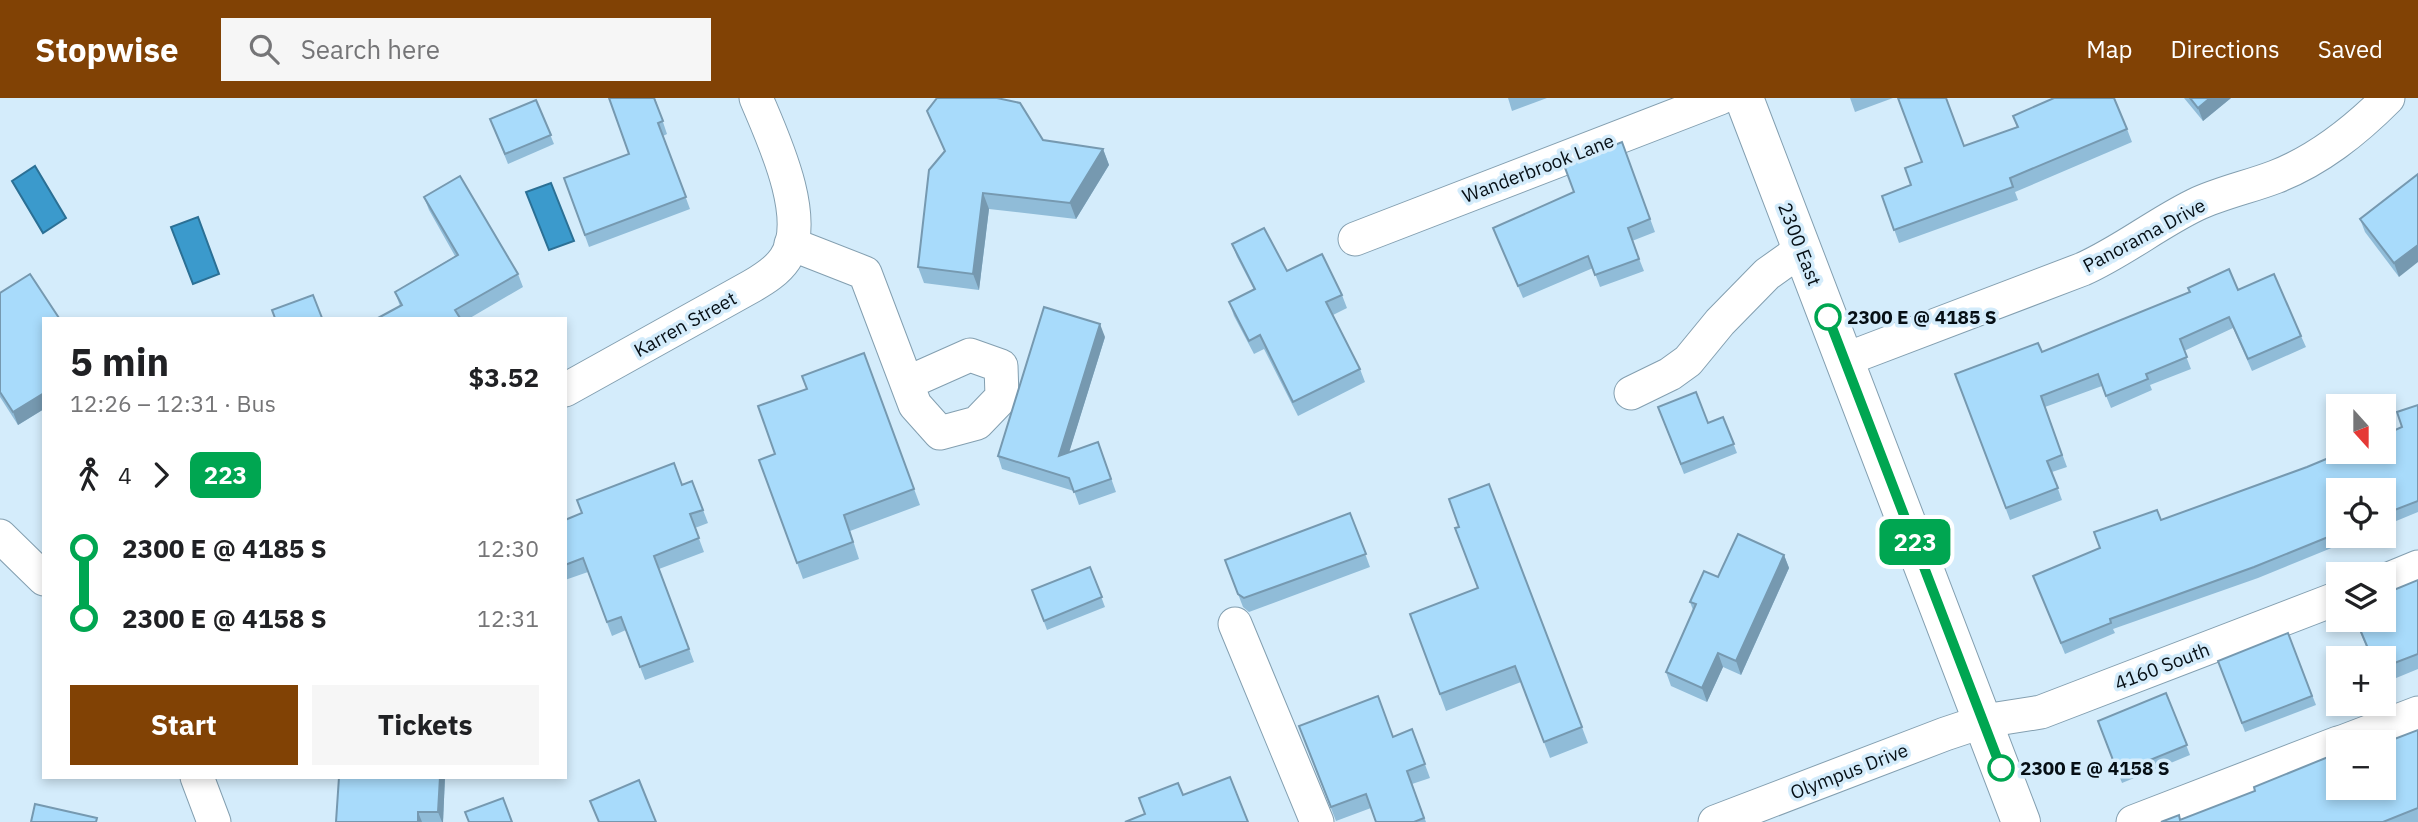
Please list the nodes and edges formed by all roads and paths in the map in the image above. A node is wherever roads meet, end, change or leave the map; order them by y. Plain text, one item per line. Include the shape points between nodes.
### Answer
1 (756, 98) edge
2 (1720, 98) edge
3 (1744, 98) edge
4 (2388, 98) edge
5 (1355, 239) dead end
6 (791, 244) junction
7 (1802, 249) junction
8 (1844, 360) junction
9 (907, 383) dead end
10 (567, 389) edge
11 (1631, 393) dead end
12 (0, 536) edge
13 (2418, 568) edge
14 (2396, 576) edge
15 (42, 577) edge
16 (2326, 603) edge
17 (1235, 624) dead end
18 (2418, 713) edge
19 (1984, 722) junction
20 (2374, 730) edge
21 (2326, 748) edge
22 (198, 779) edge
23 (214, 822) edge
24 (1317, 822) edge
25 (1715, 822) edge
26 (2021, 822) edge
27 (2133, 822) edge

1 - 6 street via 782,161 793,213
2 - 5 street, Wanderbrook Lane
3 - 7 main road, 2300 East
4 - 8 street, Panorama Drive via 2337,144 2300,167 2199,203 2083,269
6 - 9 street via 865,273
6 - 10 street, Karren Street via 787,257 766,278
7 - 8 main road, 2300 East
7 - 11 street via 1767,274 1688,361
8 - 19 main road, 2300 East
12 - 15 street
13 - 14 street
16 - 19 street, 4160 South via 2042,712
17 - 24 street
18 - 20 street
19 - 25 street, Olympus Drive
19 - 26 main road, 2300 East
21 - 27 street
22 - 23 street

